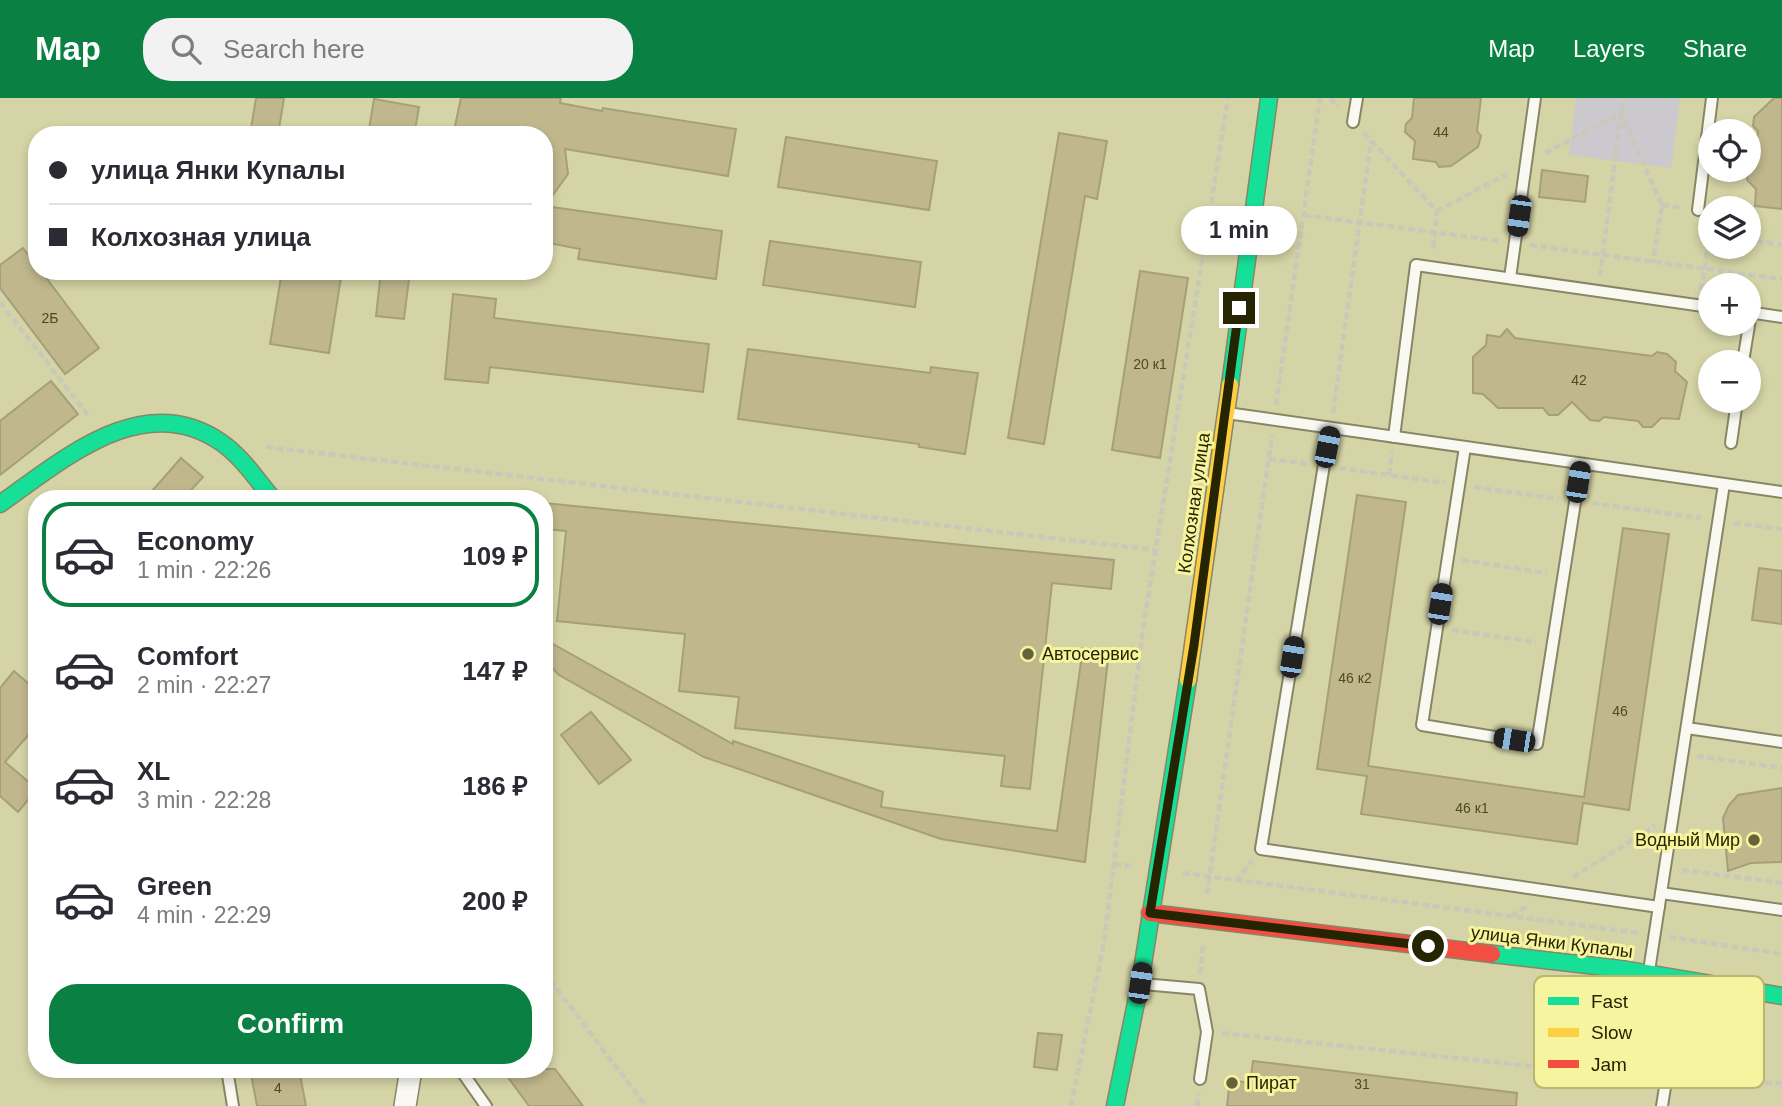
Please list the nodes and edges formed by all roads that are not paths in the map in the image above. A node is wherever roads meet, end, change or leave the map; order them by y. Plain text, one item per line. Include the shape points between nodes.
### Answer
1 (1269, 98) edge
2 (1357, 98) edge
3 (1535, 98) edge
4 (1712, 98) edge
5 (1353, 122) road end
6 (1700, 196) edge
7 (1510, 278) junction
8 (1698, 305) edge
9 (1761, 314) edge
10 (1782, 317) edge
11 (1225, 413) junction
12 (1735, 413) edge
13 (1330, 428) junction
14 (1394, 437) junction
15 (1731, 443) dead end
16 (1465, 447) junction
17 (1581, 464) junction
18 (1724, 484) junction
19 (265, 490) edge
20 (1782, 492) edge
21 (0, 504) edge
22 (1687, 728) junction
23 (1782, 742) edge
24 (1661, 893) junction
25 (1659, 907) junction
26 (1782, 909) edge
27 (1150, 913) junction
28 (1648, 974) junction
29 (1662, 976) edge
30 (1140, 983) junction
31 (1764, 993) edge
32 (1782, 996) edge
33 (228, 1078) edge
34 (410, 1078) edge
35 (466, 1078) edge
36 (1200, 1079) dead end
37 (1665, 1088) edge
38 (233, 1106) edge
39 (405, 1106) edge
40 (486, 1106) edge
41 (1115, 1106) edge
42 (1662, 1106) edge

1 - 11 main road, Колхозная улица
2 - 5 lane
3 - 7 lane
4 - 6 lane
7 - 8 lane
7 - 14 lane via 1416,265
9 - 10 lane
11 - 13 lane
11 - 27 main road, Колхозная улица via 1194,645
12 - 15 lane
13 - 14 lane
13 - 25 lane via 1261,849
14 - 16 lane
16 - 17 lane
16 - 17 lane via 1422,725 1537,744
17 - 18 lane
18 - 20 lane
18 - 22 lane
19 - 21 main road via 222,442 195,428 144,423 103,435
22 - 23 lane
22 - 24 lane
24 - 25 lane
24 - 26 lane
25 - 28 lane
27 - 28 main road, улица Янки Купалы
27 - 30 main road, Колхозная улица
28 - 29 main road, улица Янки Купалы
30 - 36 lane via 1199,989 1207,1031
30 - 41 main road, Колхозная улица
31 - 32 main road, улица Янки Купалы
33 - 38 lane
34 - 39 street
35 - 40 lane
37 - 42 lane

